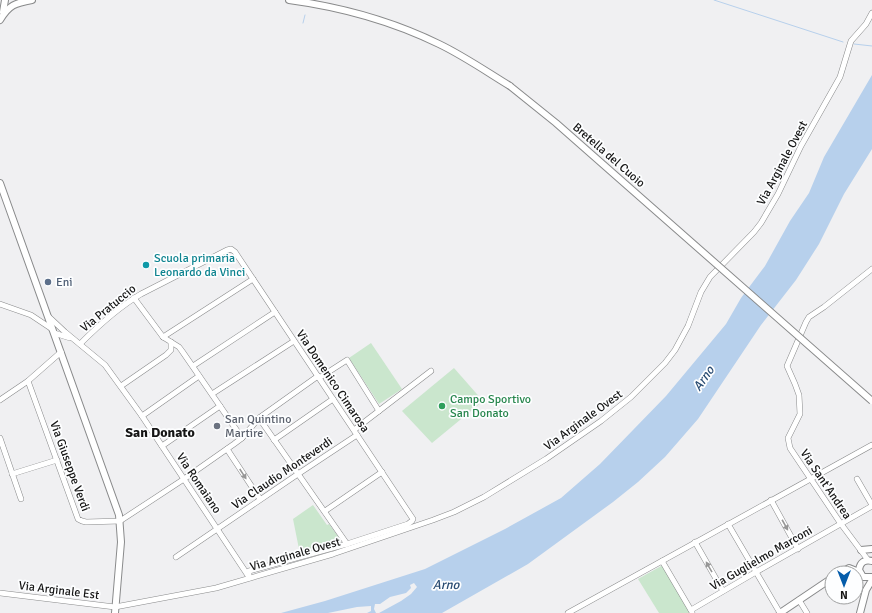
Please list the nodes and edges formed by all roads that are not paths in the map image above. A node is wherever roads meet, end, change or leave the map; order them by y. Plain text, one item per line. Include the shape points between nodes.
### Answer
1 (5, 0) edge
2 (32, 0) edge
3 (289, 0) edge
4 (872, 13) edge
5 (0, 20) edge
6 (0, 183) edge
7 (235, 252) joint
8 (872, 268) edge
9 (253, 279) junction
10 (134, 298) junction
11 (0, 304) edge
12 (275, 312) junction
13 (47, 314) junction
14 (53, 331) junction
15 (66, 334) junction
16 (163, 337) junction
17 (294, 341) junction
18 (171, 342) junction
19 (80, 344) junction
20 (60, 350) junction
21 (193, 366) junction
22 (431, 371) dead end
23 (199, 376) junction
24 (319, 377) junction
25 (28, 381) junction
26 (121, 386) junction
27 (212, 394) junction
28 (333, 399) junction
29 (0, 400) edge
30 (872, 401) edge
31 (220, 406) junction
32 (379, 411) junction
33 (142, 416) junction
34 (259, 418) junction
35 (354, 430) junction
36 (357, 435) junction
37 (0, 438) edge
38 (242, 438) junction
39 (274, 439) junction
40 (1, 445) edge
41 (872, 445) edge
42 (162, 446) junction
43 (227, 449) junction
44 (57, 460) junction
45 (382, 472) junction
46 (12, 474) junction
47 (298, 474) junction
48 (184, 479) junction
49 (810, 479) junction
50 (857, 479) dead end
51 (21, 499) dead end
52 (260, 499) junction
53 (771, 500) junction
54 (872, 505) edge
55 (325, 511) junction
56 (120, 520) junction
57 (728, 524) junction
58 (841, 524) junction
59 (218, 528) junction
60 (695, 542) junction
61 (346, 544) junction
62 (798, 549) junction
63 (872, 549) edge
64 (176, 557) dead end
65 (867, 558) edge
66 (662, 561) junction
67 (756, 572) junction
68 (249, 578) junction
69 (872, 579) edge
70 (824, 583) edge
71 (864, 584) edge
72 (866, 590) junction
73 (723, 591) junction
74 (0, 594) edge
75 (799, 600) junction
76 (115, 610) edge
77 (692, 612) edge
78 (568, 613) edge
79 (780, 613) edge
80 (808, 613) edge
81 (860, 613) edge

1 - 5 main road
2 - 5 main road via 13,4
3 - 30 main road, Bretella del Cuoio, bridge via 343,10 384,22 439,44 510,86 556,123
4 - 68 street, Via Arginale Ovest via 851,41 840,77 761,223 710,277 675,350 631,397 528,471 454,512 333,554
6 - 13 main road
7 - 9 street, Via Domenico Cimarosa
7 - 10 street, Via Pratuccio via 227,250
8 - 49 street, Via Sant'Andrea via 809,317 788,362 787,369 795,384 800,414 790,431 788,442
9 - 12 street, Via Domenico Cimarosa
9 - 16 street
10 - 16 street
10 - 19 street, Via Pratuccio
11 - 14 street via 31,316
12 - 17 street, Via Domenico Cimarosa
12 - 21 street
13 - 14 main road
13 - 15 street, Via Romaiano
14 - 15 street
14 - 20 main road
15 - 19 street, Via Romaiano
15 - 20 street via 61,341
16 - 18 street
17 - 24 street, Via Domenico Cimarosa
17 - 27 street
18 - 21 street via 179,347
18 - 26 street via 171,350 166,355
19 - 26 street, Via Romaiano via 105,365
20 - 25 street
20 - 56 main road
21 - 23 street
22 - 32 street
23 - 27 street
23 - 33 street
24 - 28 street, Via Domenico Cimarosa
24 - 32 street via 347,360
24 - 34 street
25 - 29 street
25 - 44 street, Via Giuseppe Verdi
26 - 33 street, Via Romaiano
27 - 31 street
28 - 35 street, Via Domenico Cimarosa
28 - 39 street
31 - 38 street
31 - 42 street
32 - 35 street
33 - 42 street, Via Romaiano
34 - 38 street
34 - 39 street
35 - 36 street, Via Domenico Cimarosa
36 - 45 street, Via Domenico Cimarosa
36 - 47 street, Via Claudio Monteverdi
37 - 40 street
38 - 43 street
39 - 47 street
40 - 46 street
41 - 49 street
42 - 48 street, Via Romaiano
43 - 48 street
43 -> 52 street
44 - 46 street
44 - 56 street, Via Giuseppe Verdi via 78,519 86,522
45 - 55 street
45 - 61 street, Via Domenico Cimarosa via 412,516 412,521
46 - 51 street
47 - 52 street, Via Claudio Monteverdi
47 - 55 street
48 - 56 street
48 - 59 street, Via Romaiano
49 - 53 street
49 - 58 street, Via Sant'Andrea
50 - 54 street
52 - 59 street, Via Claudio Monteverdi
53 - 57 street
53 -> 62 street
54 - 58 street, Via Guglielmo Marconi
55 - 61 street
56 - 76 main road via 121,542
57 - 60 street
57 - 67 street
58 - 62 street, Via Guglielmo Marconi
58 - 65 street, Via Sant'Andrea
59 - 64 street, Via Claudio Monteverdi
59 - 68 street, Via Romaiano
60 - 66 street
73 -> 60 street
61 - 68 street via 249,571
62 - 67 street, Via Guglielmo Marconi
63 - 65 main road
66 - 77 street
66 - 78 street
67 - 73 street, Via Guglielmo Marconi
67 - 79 street
68 - 76 street, Via Arginale Ovest via 216,588
69 - 72 main road
70 - 75 main road
71 - 72 main road
72 - 81 main road
73 - 77 street, Via Guglielmo Marconi
74 - 76 street, Via Arginale Est
75 - 79 main road
75 - 80 street

